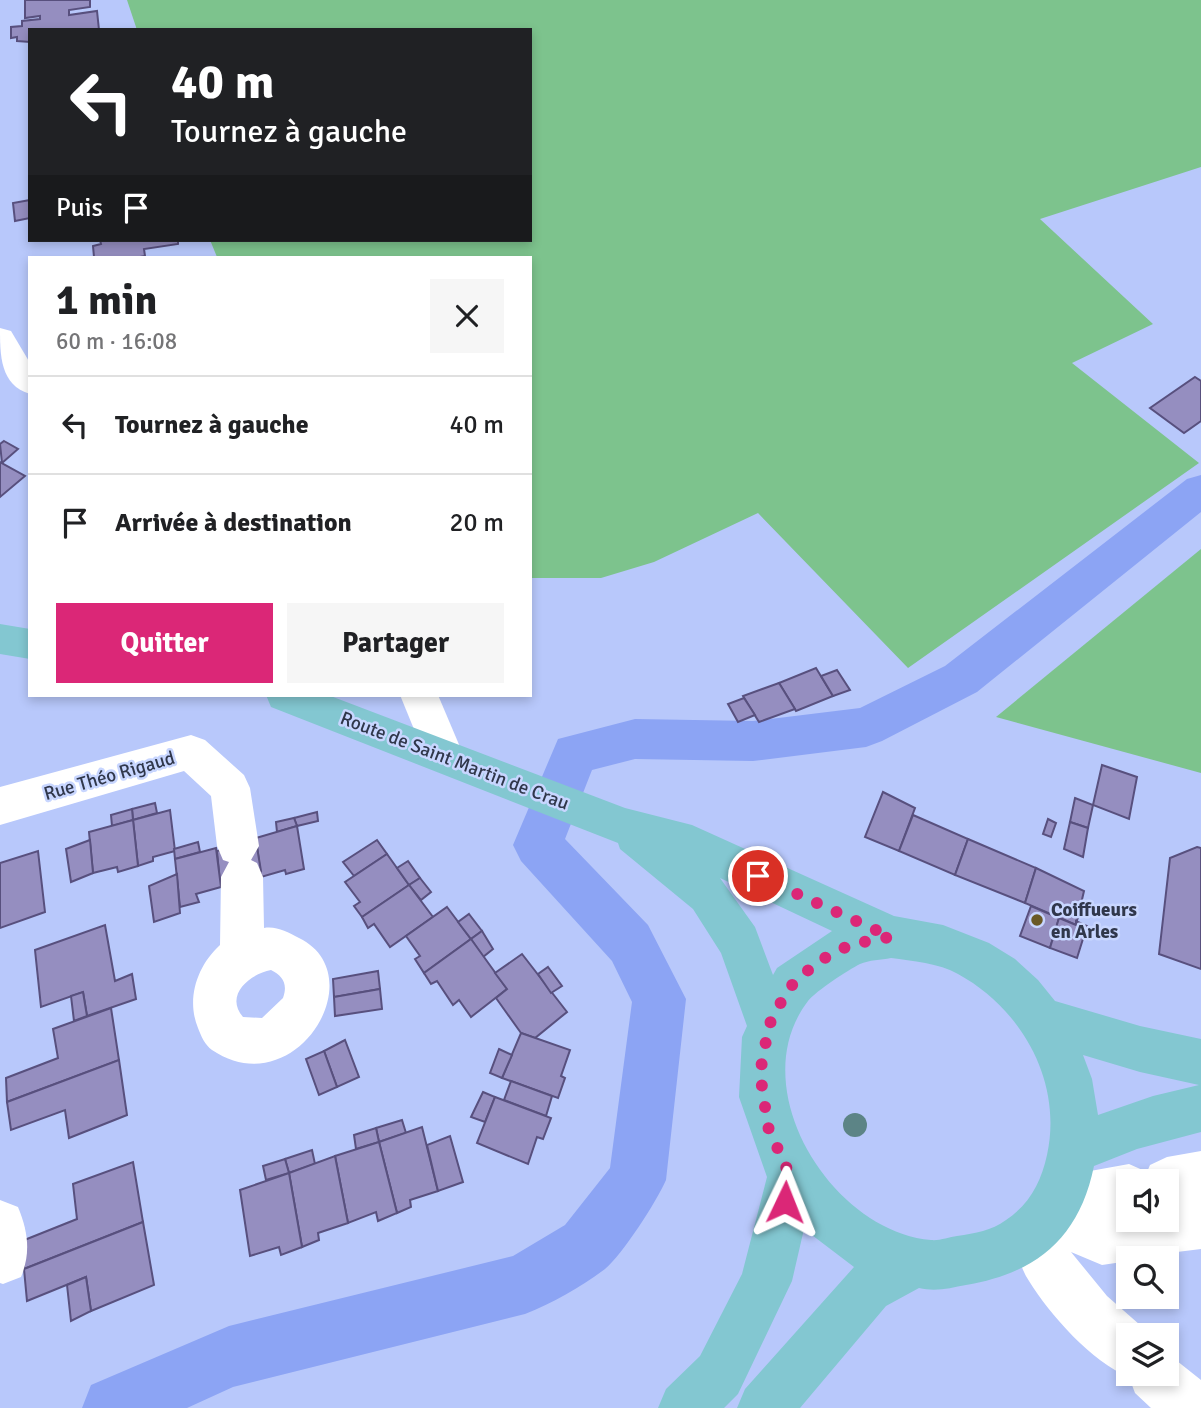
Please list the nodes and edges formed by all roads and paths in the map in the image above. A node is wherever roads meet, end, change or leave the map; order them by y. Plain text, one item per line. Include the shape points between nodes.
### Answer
1 (0, 338) edge
2 (28, 381) edge
3 (0, 639) edge
4 (28, 644) edge
5 (290, 697) edge
6 (420, 697) edge
7 (443, 754) junction
8 (0, 806) edge
9 (616, 823) junction
10 (891, 937) junction
11 (242, 956) dead end
12 (1042, 1020) junction
13 (769, 1025) junction
14 (1201, 1062) edge
15 (1201, 1108) edge
16 (1075, 1150) junction
17 (1201, 1176) edge
18 (791, 1178) junction
19 (1179, 1180) edge
20 (1116, 1193) edge
21 (1047, 1216) junction
22 (1201, 1224) edge
23 (913, 1263) junction
24 (1116, 1339) edge
25 (1167, 1386) edge
26 (685, 1408) edge
27 (764, 1408) edge
28 (1191, 1408) edge

1 - 2 street
3 - 4 main road
5 - 7 main road, Route de Saint Martin de Crau
6 - 7 street
7 - 9 main road, Route de Saint Martin de Crau
8 - 11 street, Rue Théo Rigaud via 191,752 230,788 240,861
9 - 10 main road, Route de Saint Martin de Crau via 692,844
9 - 13 main road, Route de Saint Martin de Crau via 708,895 739,942
10 - 12 main road via 933,943 974,959 1011,985
10 - 13 main road via 852,944 817,962 788,989
12 - 14 main road
12 - 16 main road via 1063,1060 1075,1104
13 - 18 main road via 760,1073 768,1127
15 - 16 main road via 1160,1117
16 - 21 main road
17 - 19 street
18 - 23 main road via 824,1218 866,1247
18 - 26 main road via 766,1281 719,1375
20 - 21 street
21 - 22 street via 1102,1240
21 - 23 main road via 1001,1254 958,1265
21 - 24 street via 1046,1262
23 - 27 main road via 868,1288
25 - 28 street

